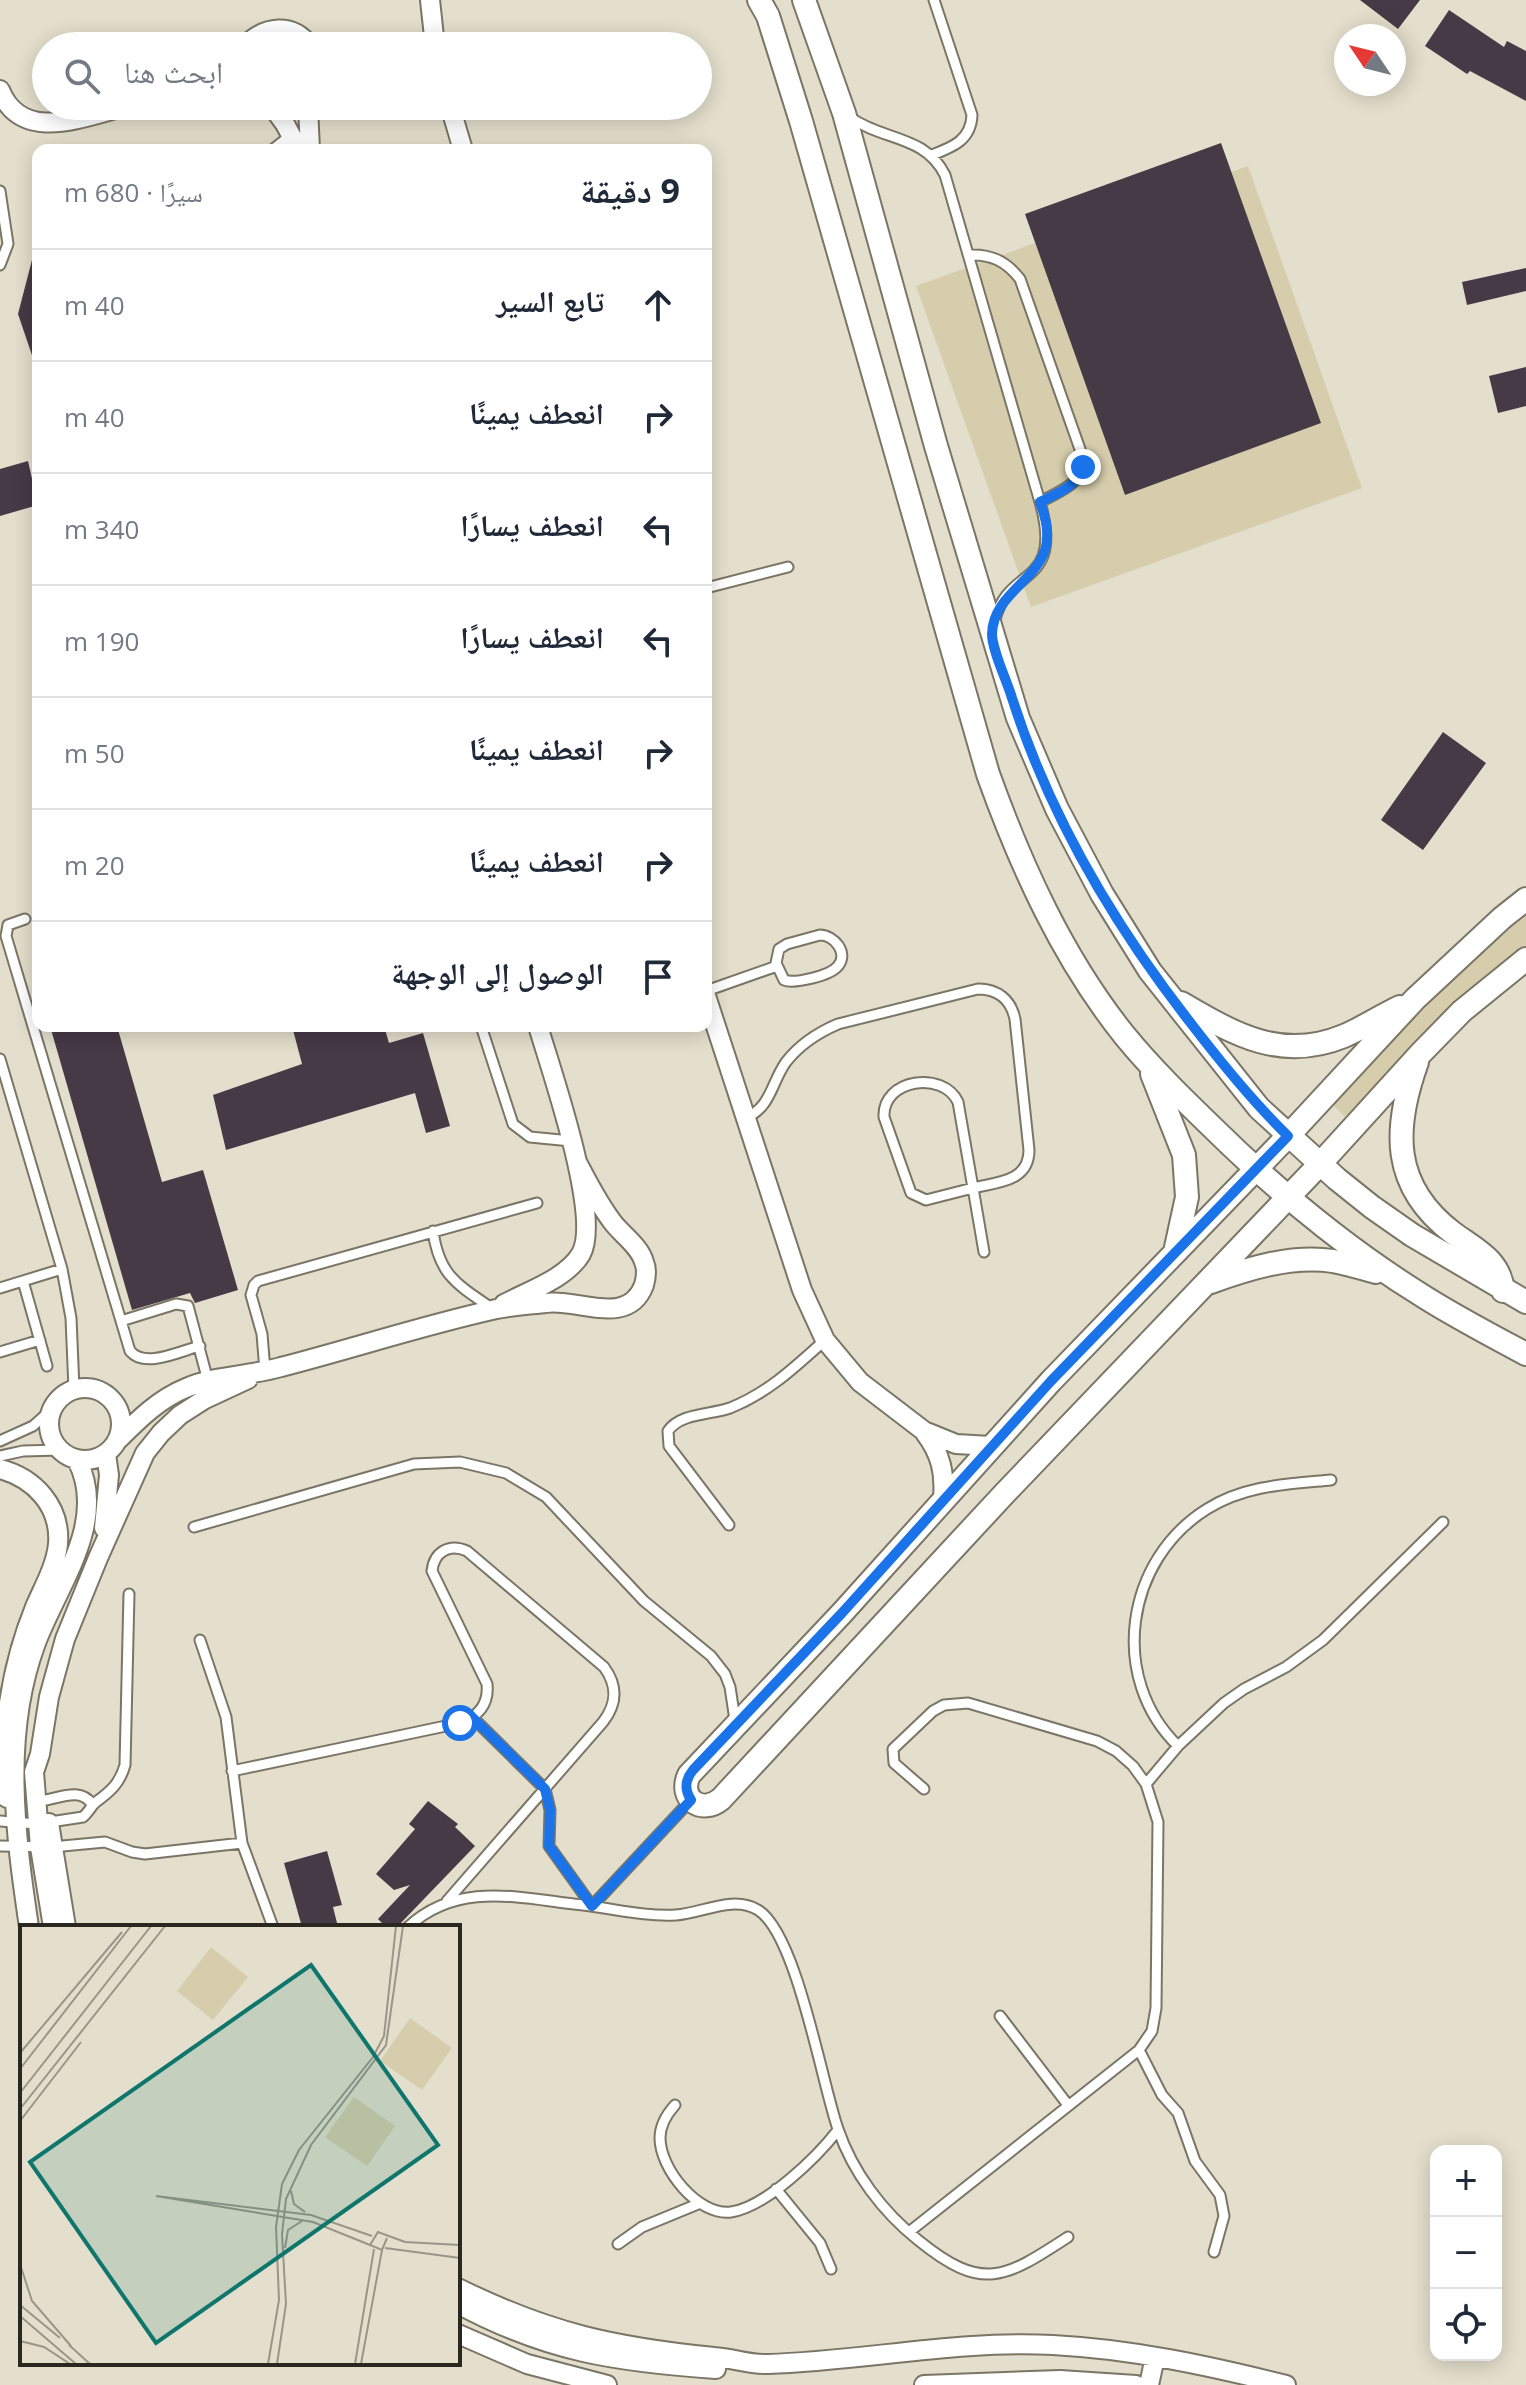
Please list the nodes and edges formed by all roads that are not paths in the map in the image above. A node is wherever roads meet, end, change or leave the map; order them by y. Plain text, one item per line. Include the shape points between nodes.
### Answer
1 (430, 0) edge
2 (759, 0) edge
3 (804, 0) edge
4 (934, 0) edge
5 (264, 32) edge
6 (294, 32) edge
7 (433, 32) edge
8 (0, 90) edge
9 (844, 113) junction
10 (62, 120) edge
11 (281, 120) edge
12 (309, 120) edge
13 (454, 120) edge
14 (295, 142) edge
15 (310, 144) edge
16 (461, 144) edge
17 (932, 155) junction
18 (0, 191) edge
19 (969, 255) junction
20 (0, 265) edge
21 (1040, 502) junction
22 (788, 567) dead end
23 (712, 586) edge
24 (992, 635) junction
25 (1526, 899) edge
26 (25, 919) dead end
27 (1526, 959) edge
28 (777, 966) junction
29 (712, 991) edge
30 (1169, 996) junction
31 (1415, 999) junction
32 (712, 1012) edge
33 (32, 1023) edge
34 (35, 1032) edge
35 (483, 1032) edge
36 (540, 1032) edge
37 (1421, 1053) junction
38 (0, 1059) edge
39 (1145, 1059) junction
40 (745, 1118) junction
41 (1288, 1136) junction
42 (571, 1141) junction
43 (577, 1162) junction
44 (1320, 1164) junction
45 (1256, 1169) junction
46 (973, 1188) junction
47 (1287, 1198) junction
48 (537, 1203) dead end
49 (433, 1231) junction
50 (984, 1252) dead end
51 (1175, 1253) junction
52 (62, 1269) junction
53 (1392, 1276) junction
54 (23, 1281) junction
55 (1206, 1283) junction
56 (0, 1288) edge
57 (1503, 1291) junction
58 (1526, 1302) edge
59 (494, 1309) junction
60 (121, 1321) junction
61 (40, 1340) junction
62 (825, 1340) junction
63 (200, 1346) junction
64 (0, 1352) edge
65 (1526, 1354) edge
66 (47, 1366) dead end
67 (265, 1371) junction
68 (208, 1381) junction
69 (74, 1389) junction
70 (52, 1409) junction
71 (924, 1431) junction
72 (119, 1439) junction
73 (0, 1441) edge
74 (991, 1446) junction
75 (60, 1450) junction
76 (106, 1454) junction
77 (0, 1456) edge
78 (77, 1460) junction
79 (0, 1469) edge
80 (1331, 1480) dead end
81 (943, 1498) junction
82 (1443, 1522) dead end
83 (729, 1525) dead end
84 (194, 1527) dead end
85 (98, 1558) junction
86 (129, 1594) dead end
87 (200, 1640) dead end
88 (473, 1718) junction
89 (734, 1726) junction
90 (1178, 1746) junction
91 (40, 1754) junction
92 (232, 1771) junction
93 (1146, 1784) junction
94 (545, 1789) junction
95 (924, 1789) dead end
96 (46, 1800) junction
97 (691, 1800) junction
98 (92, 1804) junction
99 (15, 1805) junction
100 (8, 1823) edge
101 (43, 1824) junction
102 (242, 1843) junction
103 (9, 1846) edge
104 (46, 1847) junction
105 (447, 1901) junction
106 (592, 1906) junction
107 (29, 1925) edge
108 (53, 1925) edge
109 (66, 1925) edge
110 (272, 1925) edge
111 (410, 1925) edge
112 (1000, 2016) dead end
113 (1139, 2050) junction
114 (675, 2105) dead end
115 (1068, 2105) junction
116 (838, 2130) junction
117 (776, 2189) junction
118 (698, 2204) junction
119 (909, 2232) junction
120 (1068, 2237) dead end
121 (618, 2244) dead end
122 (1214, 2252) dead end
123 (831, 2269) dead end
124 (460, 2289) edge
125 (460, 2305) edge
126 (460, 2335) edge
127 (1155, 2357) junction
128 (746, 2364) junction
129 (607, 2385) edge
130 (924, 2385) edge
131 (1136, 2385) edge
132 (1149, 2385) edge
133 (1286, 2385) edge

1 - 7 street
2 - 39 street via 801,121 1000,809 1057,931 1106,1010
3 - 9 street
4 - 17 lane via 972,123 952,148
5 - 6 street
8 - 10 street via 23,119 43,124
9 - 17 lane
9 - 24 street
11 - 14 street
12 - 15 street
13 - 16 street
17 - 19 lane via 945,175
18 - 20 lane via 8,244
19 - 21 lane
19 - 21 lane via 992,257 1020,279 1083,460 1076,481
21 - 24 lane via 1047,531 1044,555 1002,603
22 - 23 lane
24 - 30 street via 1018,718 1071,838
25 - 31 street
26 - 33 lane via 8,925 6,936
27 - 37 street
28 - 28 lane via 783,946 820,935 833,938 841,954 834,970 792,983 784,980
28 - 29 lane
30 - 31 street via 1239,1036 1287,1046 1345,1035
30 - 41 street
31 - 41 street
32 - 40 street
34 - 60 lane
35 - 42 lane via 513,1124 530,1137
36 - 42 street
37 - 44 street
37 - 57 street via 1401,1113 1406,1168 1436,1218 1492,1260
38 - 52 lane
39 - 45 street
39 - 51 street via 1184,1155 1187,1197
40 - 46 lane via 767,1102 776,1078 796,1051 823,1031 978,989 996,992 1009,1003 1015,1019 1029,1158 1017,1176
40 - 62 street
41 - 44 street
41 - 45 street
42 - 43 street
43 - 59 street via 585,1225 580,1255 553,1278
43 - 59 street via 614,1224 639,1250 644,1286 628,1305 617,1309 559,1301
44 - 47 street
44 - 57 street via 1412,1235
45 - 47 street
45 - 51 street
46 - 46 lane via 926,1200 911,1193 884,1117 891,1094 930,1083 955,1095
46 - 50 lane
47 - 53 street
47 - 55 street
48 - 49 lane
49 - 59 lane via 447,1274
49 - 67 lane via 258,1281 251,1295
51 - 74 street
52 - 54 lane
52 - 69 lane via 71,1318
53 - 55 street via 1310,1260
53 - 65 street
54 - 56 lane
54 - 61 lane
55 - 97 street via 721,1799 710,1806
57 - 58 street
59 - 67 street
60 - 63 lane via 137,1359
60 - 63 lane via 180,1304 191,1310
61 - 64 lane
61 - 66 lane
62 - 71 street via 860,1382
62 - 83 lane via 761,1393 724,1410 678,1420 668,1431 669,1446
63 - 68 lane
67 - 68 street
67 - 85 street via 205,1399 161,1433 145,1453
68 - 72 street via 171,1395
69 - 70 street
69 - 72 street via 95,1389 113,1400 121,1418
70 - 73 lane via 33,1426
70 - 75 street via 50,1431
71 - 74 street via 956,1444
71 - 81 street via 941,1462
72 - 76 street
74 - 81 street
75 - 77 lane
75 - 78 street
76 - 78 street
76 - 85 street via 108,1492
78 - 99 street via 88,1494 85,1529 27,1674 16,1748
79 - 99 street via 15,1473 43,1494 52,1509 58,1544 13,1667 1,1722 4,1783 7,1799
80 - 90 lane via 1268,1486 1226,1499 1188,1523 1159,1557 1138,1609 1136,1665 1149,1710
81 - 89 street
82 - 90 lane via 1314,1648 1224,1703
84 - 89 lane via 414,1464 460,1462 506,1473 546,1497 644,1601 711,1656 730,1687
85 - 91 street via 55,1670
86 - 98 lane via 125,1765 112,1791
87 - 92 lane via 226,1717
88 - 92 lane
88 - 94 lane
88 - 94 lane via 486,1699 487,1684 432,1571 436,1558 454,1548 467,1551 604,1667 614,1685 610,1714
89 - 97 street via 689,1775 685,1788
90 - 93 lane
91 - 96 street
91 - 101 street via 34,1772
92 - 102 lane
93 - 95 lane via 1116,1751 1097,1741 980,1705 956,1703 933,1711 893,1749 894,1763
93 - 113 lane via 1158,1822 1156,2008 1152,2031
94 - 105 lane
94 - 106 lane via 549,1846
96 - 98 lane via 77,1794
96 - 101 street
97 - 106 lane
98 - 101 lane via 83,1817
99 - 100 street
100 - 101 lane
100 - 103 street
101 - 104 street
102 - 104 lane via 145,1854 105,1842
102 - 110 lane
103 - 104 lane
103 - 107 street
104 - 108 street
104 - 109 street
105 - 106 lane via 490,1895
105 - 111 lane
106 - 116 lane via 659,1915 747,1905 769,1920 810,2020
112 - 115 lane
113 - 115 lane
113 - 122 lane via 1162,2095 1178,2113 1195,2161 1220,2195 1224,2216
114 - 118 lane via 664,2121 661,2149
115 - 119 lane
116 - 117 lane
116 - 119 lane via 871,2191
117 - 118 lane via 730,2212
117 - 123 lane via 820,2243
118 - 121 lane via 634,2231
119 - 120 lane via 947,2262 990,2274 1020,2269
124 - 128 street via 584,2338
125 - 128 street via 517,2333 587,2355 723,2369
126 - 129 street via 527,2364
127 - 128 street via 1024,2345
127 - 132 street
127 - 133 street
130 - 131 street via 1032,2380

